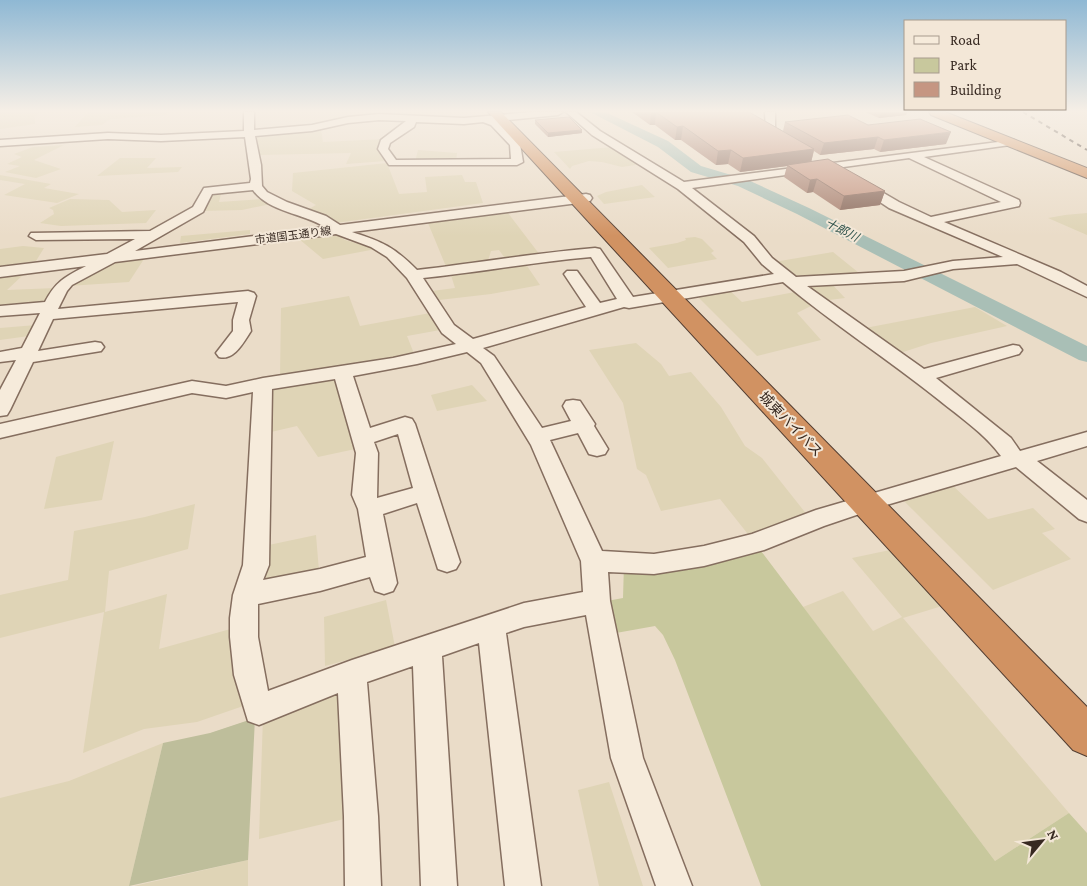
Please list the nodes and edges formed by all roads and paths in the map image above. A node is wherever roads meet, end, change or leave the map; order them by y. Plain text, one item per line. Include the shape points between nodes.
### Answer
1 (254, 153) edge
2 (386, 153) edge
3 (516, 153) edge
4 (537, 153) edge
5 (629, 153) edge
6 (930, 153) edge
7 (1038, 153) edge
8 (911, 156) junction
9 (812, 157) edge
10 (516, 162) junction
11 (828, 166) junction
12 (527, 172) dead end
13 (1087, 173) edge
14 (256, 186) junction
15 (682, 186) junction
16 (582, 198) junction
17 (947, 217) junction
18 (930, 221) junction
19 (339, 229) junction
20 (154, 235) junction
21 (36, 236) dead end
22 (630, 249) junction
23 (595, 252) junction
24 (112, 258) junction
25 (1018, 258) junction
26 (0, 272) edge
27 (572, 274) dead end
28 (414, 275) junction
29 (790, 279) junction
30 (1080, 282) edge
31 (675, 295) junction
32 (627, 301) junction
33 (596, 309) junction
34 (0, 311) edge
35 (49, 311) junction
36 (470, 346) junction
37 (95, 347) dead end
38 (1013, 350) dead end
39 (225, 353) dead end
40 (27, 355) junction
41 (0, 357) edge
42 (342, 371) junction
43 (922, 376) junction
44 (263, 384) junction
45 (573, 406) dead end
46 (0, 410) edge
47 (584, 424) junction
48 (0, 431) edge
49 (536, 436) junction
50 (363, 438) junction
51 (1087, 439) edge
52 (597, 449) dead end
53 (1017, 458) junction
54 (427, 492) junction
55 (873, 501) junction
56 (370, 509) junction
57 (1087, 513) edge
58 (594, 561) junction
59 (447, 562) dead end
60 (246, 595) junction
61 (597, 601) junction
62 (491, 626) junction
63 (427, 649) junction
64 (352, 674) junction
65 (1087, 713) edge
66 (1087, 736) edge
67 (363, 886) edge
68 (439, 886) edge
69 (523, 886) edge
70 (674, 886) edge

1 - 14 street via 258,175
2 - 10 street via 393,163
3 - 10 street
4 - 16 highway, 城東バイパス
5 - 15 street
6 - 8 street
7 - 13 highway
8 - 11 street
8 - 17 street via 1014,203
9 - 11 street
10 - 12 street via 522,164
11 - 15 street
11 - 18 street via 894,205
14 - 19 street via 263,195 282,205 321,218
14 - 20 street via 208,191 198,209
15 - 29 street via 749,239 767,261
16 - 19 street, 市道国玉通り線
16 - 22 highway, 城東バイパス
17 - 18 street
17 - 30 street
18 - 25 street
19 - 24 street, 市道国玉通り線
19 - 28 street via 376,244
20 - 21 street
20 - 24 street
22 - 23 street
22 - 31 highway, 城東バイパス
23 - 28 street
23 - 32 street
24 - 26 street, 市道国玉通り線
24 - 35 street via 67,282
25 - 29 street via 916,274
25 - 30 street
27 - 33 street
28 - 36 street via 448,329
29 - 31 street
29 - 43 street via 818,303
31 - 32 street
31 - 55 highway, 城東バイパス
32 - 33 street
33 - 36 street
34 - 35 street
35 - 39 street via 248,296 241,320 242,331
35 - 40 street
36 - 42 street
36 - 49 street via 488,360
37 - 40 street
38 - 43 street
40 - 41 street
40 - 46 street
42 - 44 street
42 - 50 street
43 - 53 street via 985,426
44 - 48 street via 226,392 192,387
44 - 60 street via 256,565
45 - 47 street
47 - 49 street
47 - 52 street
49 - 58 street
50 - 54 street via 405,424
50 - 56 street via 367,453 364,495
51 - 53 street
53 - 55 street
53 - 57 street
54 - 56 street
54 - 59 street
55 - 58 street via 816,519 755,544 704,556 654,564
55 - 65 highway, 城東バイパス
55 - 66 highway, 城東バイパス
56 - 60 street via 382,573 320,580
58 - 61 street
60 - 64 street via 243,630 252,690 259,710
61 - 62 street via 524,615
61 - 70 street via 626,758
62 - 63 street
62 - 69 street
63 - 64 street
63 - 68 street
64 - 67 street

